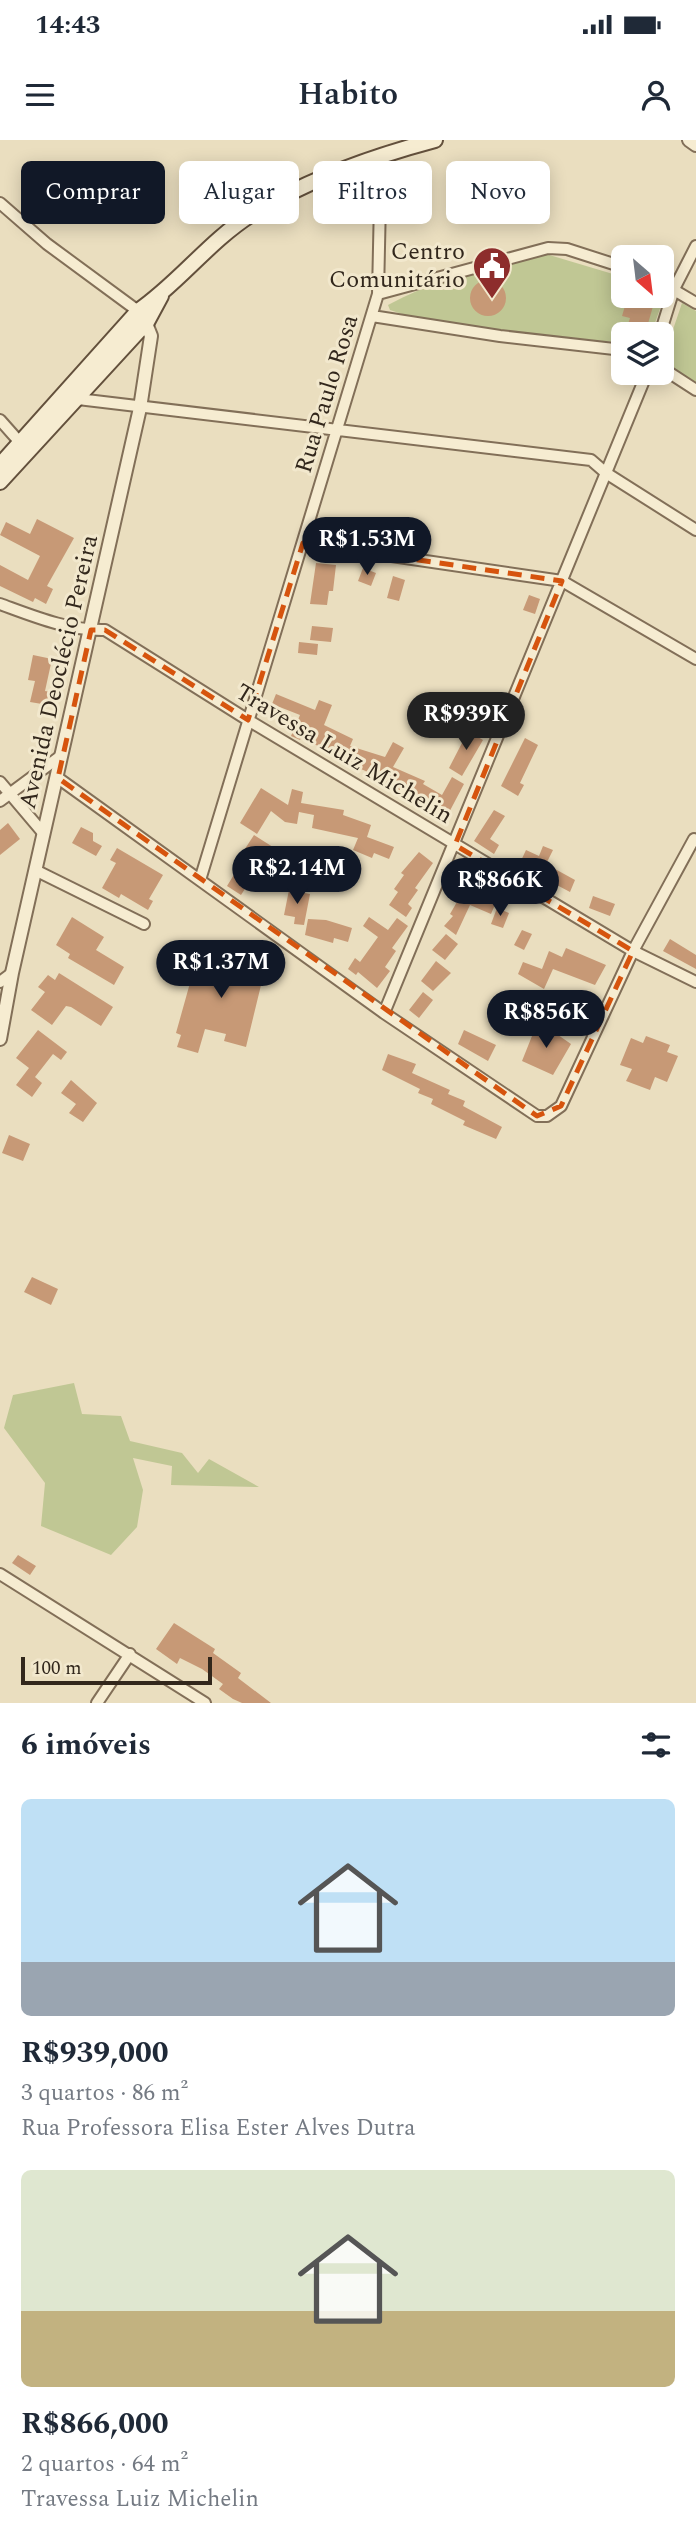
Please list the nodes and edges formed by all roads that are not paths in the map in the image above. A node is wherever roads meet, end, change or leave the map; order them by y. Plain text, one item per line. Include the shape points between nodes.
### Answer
1 (435, 140) edge
2 (689, 140) edge
3 (696, 145) edge
4 (381, 155) junction
5 (0, 203) edge
6 (696, 246) edge
7 (611, 263) edge
8 (674, 289) joint
9 (378, 294) junction
10 (696, 303) edge
11 (143, 316) junction
12 (372, 316) junction
13 (611, 348) edge
14 (674, 376) edge
15 (642, 385) edge
16 (696, 390) edge
17 (78, 399) junction
18 (141, 408) junction
19 (0, 420) edge
20 (339, 429) junction
21 (24, 448) junction
22 (0, 465) edge
23 (606, 473) junction
24 (0, 482) edge
25 (696, 530) edge
26 (303, 543) junction
27 (562, 580) junction
28 (0, 604) edge
29 (91, 630) junction
30 (696, 659) edge
31 (248, 720) junction
32 (62, 755) junction
33 (58, 778) junction
34 (0, 782) edge
35 (5, 797) edge
36 (44, 834) junction
37 (694, 839) dead end
38 (455, 845) junction
39 (35, 870) junction
40 (200, 880) junction
41 (144, 924) dead end
42 (633, 951) junction
43 (12, 974) junction
44 (0, 982) edge
45 (696, 982) edge
46 (384, 1013) junction
47 (0, 1040) edge
48 (0, 1574) edge
49 (130, 1654) junction
50 (97, 1703) edge
51 (205, 1703) edge

1 - 4 main road
2 - 3 street
4 - 9 street, Rua Paulo Rosa
4 - 11 main road via 320,179 251,215 203,253
5 - 11 street
6 - 8 street
7 - 9 street via 548,248
8 - 10 street
9 - 12 street, Rua Paulo Rosa
11 - 17 main road
11 - 18 street, Avenida Deoclécio Pereira via 151,336
11 - 21 main road
12 - 13 street
12 - 20 street, Rua Paulo Rosa
14 - 16 street
15 - 23 street
17 - 18 street
17 - 21 main road
18 - 20 street
18 - 29 street, Avenida Deoclécio Pereira
19 - 21 street
20 - 23 street via 591,460
20 - 26 street, Rua Paulo Rosa
21 - 22 main road
21 - 24 main road
23 - 25 street
23 - 27 street
26 - 27 street
26 - 31 street, Rua Paulo Rosa
27 - 30 street
27 - 38 street
28 - 29 street, Travessa Luiz Michelin
29 - 31 street, Travessa Luiz Michelin via 105,630
29 - 32 street, Avenida Deoclécio Pereira
31 - 38 street, Travessa Luiz Michelin
31 - 40 street, Rua Paulo Rosa
32 - 33 street, Avenida Deoclécio Pereira
32 - 35 street
33 - 36 street, Avenida Deoclécio Pereira
33 - 40 street
34 - 35 street
35 - 36 street
36 - 39 street, Avenida Deoclécio Pereira
37 - 42 street
38 - 42 street, Travessa Luiz Michelin
38 - 46 street
39 - 41 street
39 - 43 street, Avenida Deoclécio Pereira
40 - 46 street
42 - 45 street, Travessa Luiz Michelin
42 - 46 street via 561,1106 547,1116 537,1116
43 - 44 street
43 - 47 street, Avenida Deoclécio Pereira
48 - 49 street
49 - 50 street
49 - 51 street

